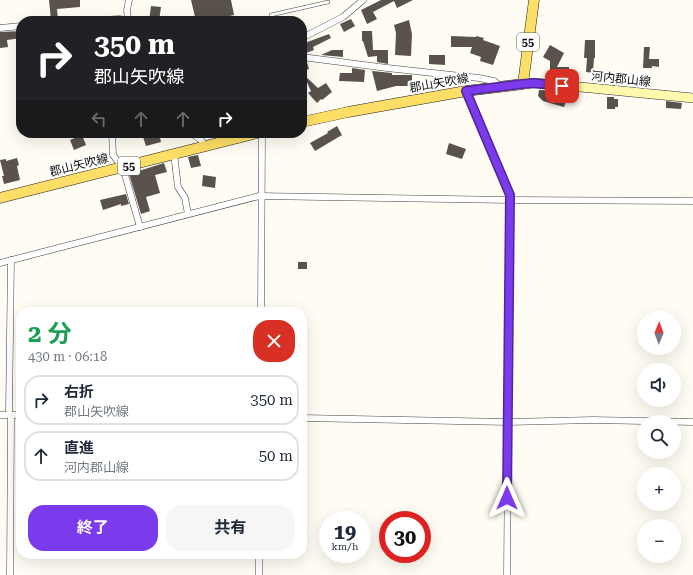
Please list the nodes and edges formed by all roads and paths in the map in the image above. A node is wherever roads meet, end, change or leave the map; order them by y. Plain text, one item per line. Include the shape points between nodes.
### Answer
1 (129, 0) edge
2 (363, 0) edge
3 (534, 0) edge
4 (328, 2) dead end
5 (129, 16) edge
6 (272, 16) edge
7 (16, 26) edge
8 (0, 28) edge
9 (307, 35) edge
10 (307, 58) edge
11 (522, 84) junction
12 (500, 86) junction
13 (466, 91) junction
14 (693, 98) edge
15 (307, 121) edge
16 (112, 138) edge
17 (198, 138) edge
18 (237, 138) edge
19 (262, 138) edge
20 (205, 146) junction
21 (174, 154) junction
22 (123, 168) junction
23 (263, 196) junction
24 (0, 198) edge
25 (511, 200) junction
26 (693, 201) edge
27 (188, 214) junction
28 (140, 227) junction
29 (11, 260) junction
30 (0, 263) edge
31 (261, 307) edge
32 (0, 415) edge
33 (10, 415) junction
34 (16, 415) edge
35 (307, 418) edge
36 (508, 422) junction
37 (693, 422) edge
38 (259, 559) edge
39 (10, 575) edge
40 (259, 575) edge
41 (507, 575) edge

1 - 5 street via 127,10
2 - 9 street via 343,17
3 - 11 main road, 55
4 - 6 lane
7 - 8 street
10 - 12 street via 474,77 494,81
11 - 12 main road, 郡山矢吹線
11 - 14 main road, 河内郡山線
12 - 13 main road, 郡山矢吹線
13 - 15 main road, 郡山矢吹線
13 - 25 street
16 - 22 street via 113,155
17 - 20 street
18 - 20 main road, 郡山矢吹線 / 55
19 - 23 street
20 - 21 main road, 郡山矢吹線 / 55
21 - 22 main road, 郡山矢吹線 / 55
21 - 27 street via 178,187 185,198
22 - 24 main road, 郡山矢吹線 / 55
22 - 28 street
23 - 25 street
23 - 27 street
23 - 31 street
25 - 26 street
25 - 36 street
27 - 28 street
28 - 29 street
29 - 30 street
29 - 33 street
32 - 33 street
33 - 34 street
33 - 39 street
35 - 36 street
36 - 37 street
36 - 41 street
38 - 40 street

